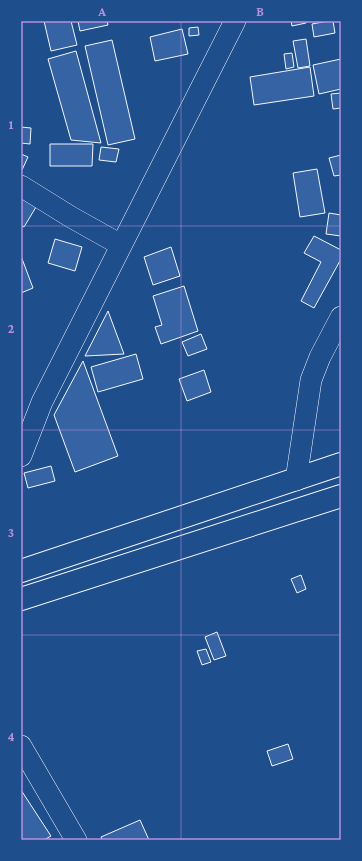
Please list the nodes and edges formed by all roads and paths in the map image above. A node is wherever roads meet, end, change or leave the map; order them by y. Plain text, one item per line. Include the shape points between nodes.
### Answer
1 (236, 21) edge
2 (21, 186) edge
3 (121, 245) junction
4 (341, 318) edge
5 (21, 456) edge
6 (341, 464) edge
7 (296, 480) junction
8 (341, 496) edge
9 (21, 571) edge
10 (21, 599) edge
11 (21, 746) edge
12 (76, 840) edge

1 - 3 street
2 - 3 street
3 - 5 street via 42,402
4 - 7 street via 311,380
6 - 7 highway
7 - 9 highway
8 - 10 highway
11 - 12 street

